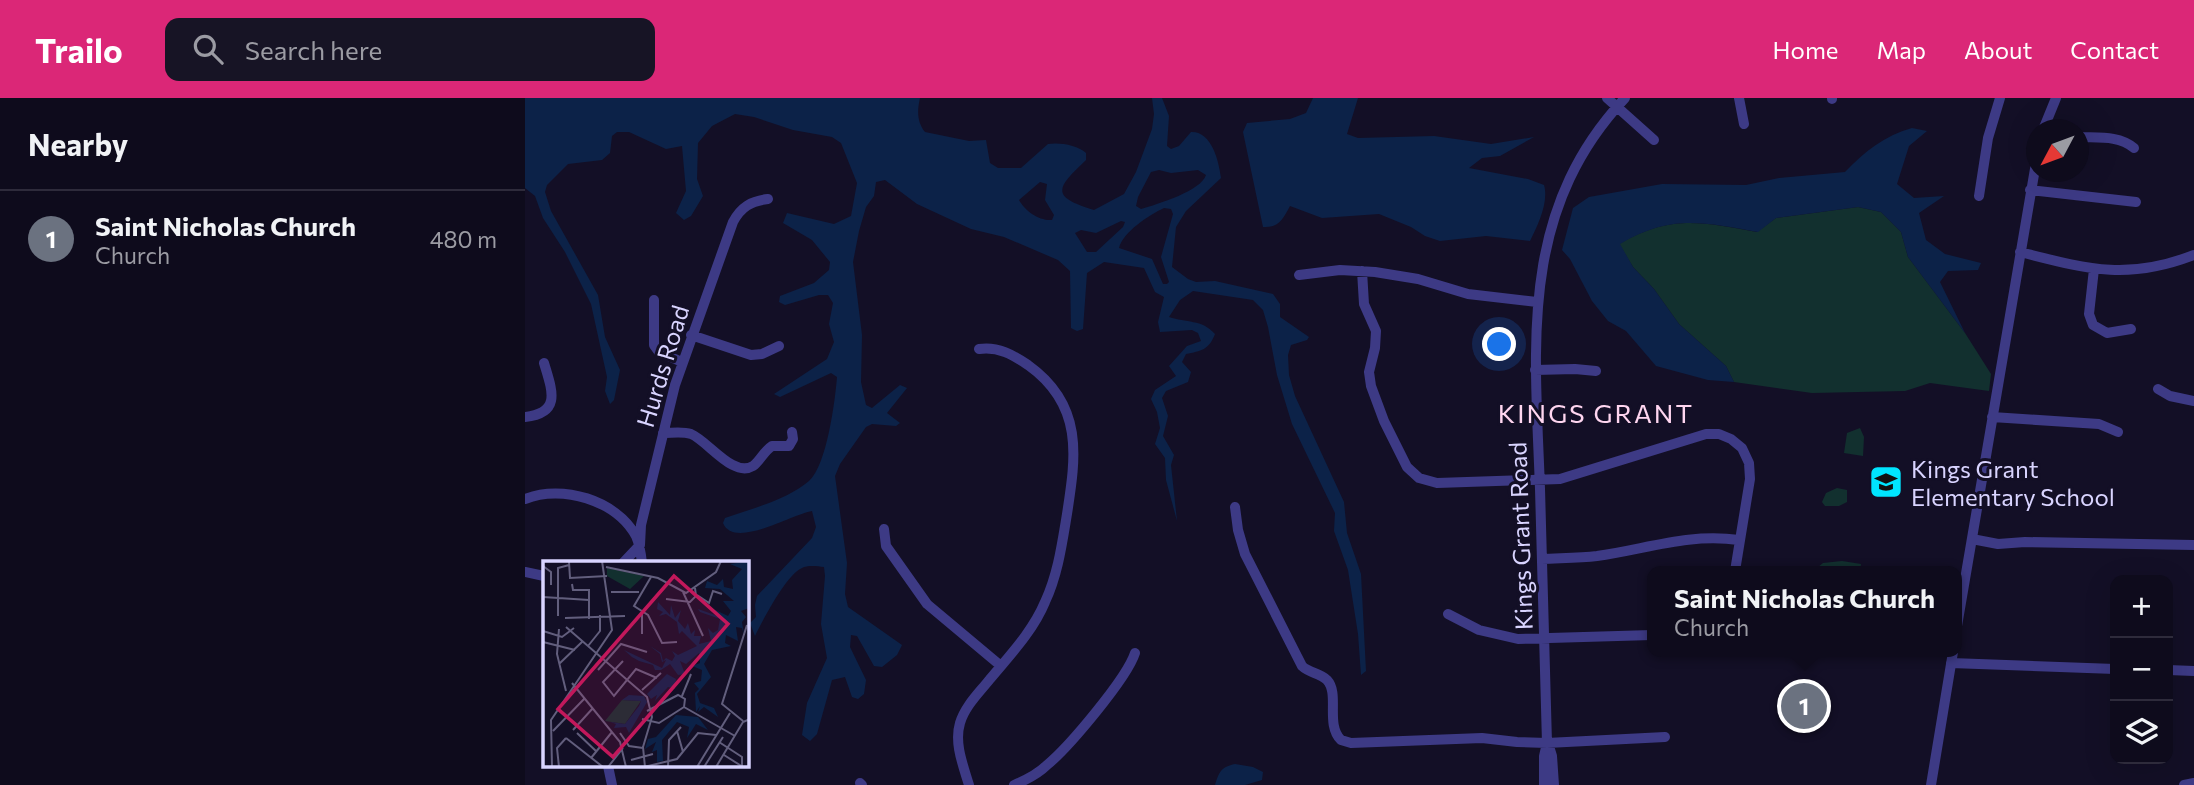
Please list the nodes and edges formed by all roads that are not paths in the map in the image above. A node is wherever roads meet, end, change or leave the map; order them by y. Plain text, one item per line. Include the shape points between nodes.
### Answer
1 (1607, 98) edge
2 (1625, 98) edge
3 (1739, 98) edge
4 (2000, 98) edge
5 (2056, 98) edge
6 (1616, 107) junction
7 (2047, 119) edge
8 (1744, 124) dead end
9 (2089, 138) edge
10 (1654, 140) dead end
11 (2134, 148) dead end
12 (2032, 182) edge
13 (2031, 190) junction
14 (1979, 196) dead end
15 (768, 199) dead end
16 (2136, 202) dead end
17 (2020, 252) junction
18 (2194, 255) edge
19 (2094, 269) junction
20 (1362, 271) junction
21 (1299, 275) dead end
22 (654, 300) dead end
23 (1537, 302) junction
24 (2131, 329) dead end
25 (691, 335) junction
26 (779, 346) dead end
27 (979, 349) dead end
28 (682, 362) junction
29 (544, 363) dead end
30 (1535, 370) junction
31 (1596, 371) dead end
32 (2158, 389) dead end
33 (2194, 401) edge
34 (525, 417) edge
35 (1992, 417) junction
36 (792, 432) dead end
37 (2118, 432) dead end
38 (663, 433) junction
39 (1540, 480) junction
40 (525, 499) edge
41 (1235, 507) dead end
42 (884, 529) dead end
43 (1972, 539) junction
44 (1739, 540) junction
45 (640, 545) junction
46 (2194, 545) edge
47 (1542, 559) junction
48 (625, 561) edge
49 (642, 561) edge
50 (1736, 566) edge
51 (525, 572) edge
52 (543, 576) edge
53 (1962, 597) edge
54 (1448, 614) dead end
55 (1647, 635) edge
56 (1545, 638) junction
57 (1135, 653) dead end
58 (1952, 657) edge
59 (1001, 666) junction
60 (2110, 668) edge
61 (2173, 670) edge
62 (2194, 671) edge
63 (1665, 737) dead end
64 (1547, 743) junction
65 (609, 768) edge
66 (2194, 782) edge
67 (613, 785) edge
68 (969, 785) edge
69 (1014, 785) edge
70 (1544, 785) edge
71 (1554, 785) edge
72 (1931, 785) edge
73 (2184, 785) edge

1 - 6 street
2 - 6 street, Kings Grant Road
3 - 8 street
4 - 14 street
5 - 7 street
6 - 10 street
6 - 23 street, Kings Grant Road via 1582,156 1563,195
9 - 11 street via 2118,139
12 - 13 street
13 - 16 street
13 - 17 street
15 - 25 street, Hurds Road via 750,204 737,215
17 - 19 street
17 - 35 street
18 - 19 street via 2141,270
19 - 24 street via 2089,314 2093,325 2106,333
20 - 21 street
20 - 23 street via 1418,279 1468,294
20 - 39 street via 1364,304 1376,331 1371,386 1407,467 1419,478 1437,483
22 - 28 street via 654,345
23 - 30 street, Kings Grant Road
25 - 26 street via 751,355
25 - 28 street, Hurds Road
27 - 59 street via 996,348 1009,354 1048,384 1068,419 1075,455 1062,550 1052,585 1031,628
28 - 38 street, Hurds Road
29 - 34 street via 552,392 549,406 543,414
30 - 31 street
30 - 39 street, Kings Grant Road
32 - 33 street
35 - 37 street via 2099,424
35 - 43 street
36 - 38 street via 789,446 772,446 756,464 743,469 693,435
38 - 45 street, Hurds Road
39 - 44 street via 1569,478 1712,434 1725,435 1737,443 1749,463
39 - 47 street, Kings Grant Road
40 - 45 street via 555,493 593,501 625,521
41 - 64 street via 1245,554 1302,666 1329,682 1337,737 1351,743 1482,738
42 - 59 street via 886,546 927,604
43 - 46 street via 1998,544
43 - 53 street
44 - 47 street via 1683,538 1598,556
44 - 50 street
45 - 48 street
45 - 49 street, Hurds Road
47 - 56 street, Kings Grant Road
51 - 52 street
54 - 56 street via 1493,634
55 - 56 street
56 - 64 street, Kings Grant Road
57 - 69 street via 1123,677 1056,758
58 - 60 street
58 - 72 street
59 - 68 street via 969,704 960,723 958,741
61 - 62 street
63 - 64 street
64 - 70 street, Kings Grant Road
64 - 71 street, Kings Grant Road
65 - 67 street
66 - 73 street

